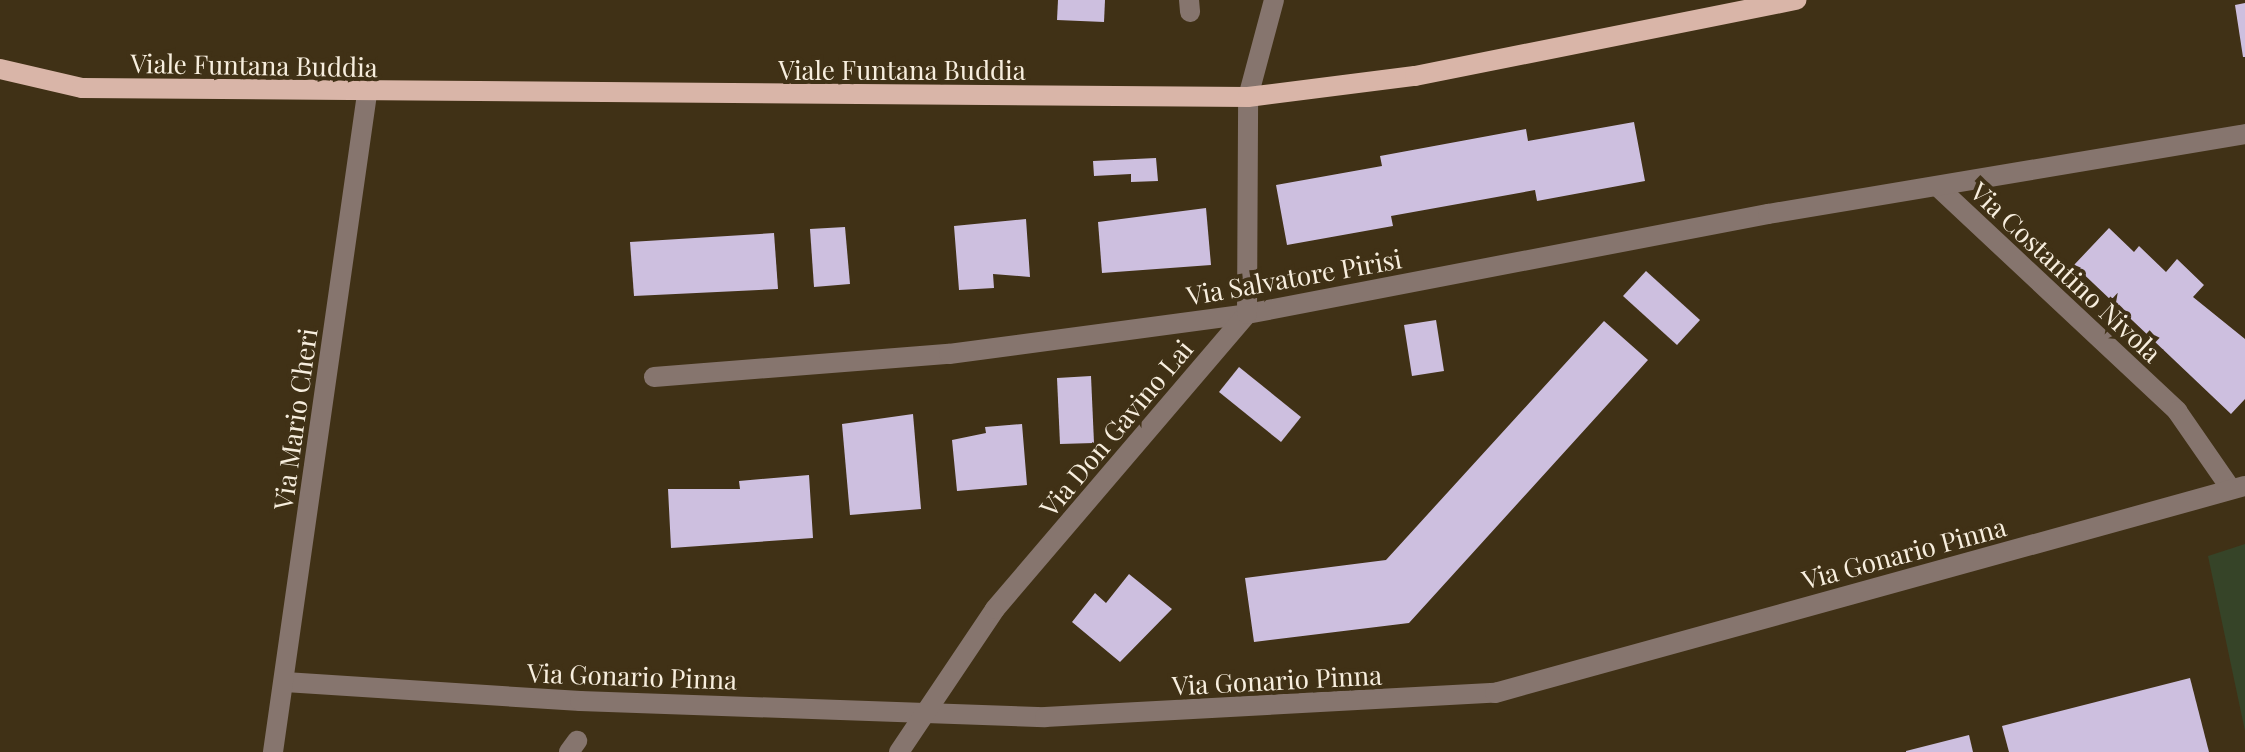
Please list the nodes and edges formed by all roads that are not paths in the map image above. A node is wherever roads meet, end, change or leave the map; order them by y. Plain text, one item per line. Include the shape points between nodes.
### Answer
1 (1274, 0) edge
2 (1797, 0) edge
3 (0, 69) edge
4 (367, 94) junction
5 (1248, 97) junction
6 (2245, 134) edge
7 (1938, 187) junction
8 (1247, 314) junction
9 (654, 377) dead end
10 (2238, 488) edge
11 (285, 682) junction
12 (929, 712) junction
13 (273, 752) edge
14 (899, 752) edge

1 - 5 street
2 - 5 main road, Viale Funtana Buddia via 1415,76
3 - 4 main road, Viale Funtana Buddia via 82,88
4 - 5 main road, Viale Funtana Buddia
4 - 11 street, Via Mario Cheri
5 - 8 street
6 - 7 street, Via Costantino Nivola
7 - 8 street, Via Salvatore Pirisi via 1768,214
7 - 10 street, Via Costantino Nivola via 2177,411
8 - 9 street, Via Salvatore Pirisi via 949,354
8 - 12 street, Via Don Gavino Lai via 995,609
10 - 12 street, Via Gonario Pinna via 1495,693 1045,717
11 - 12 street, Via Gonario Pinna via 580,701
11 - 13 street, Via Mario Cheri
12 - 14 street, Via Don Gavino Lai

